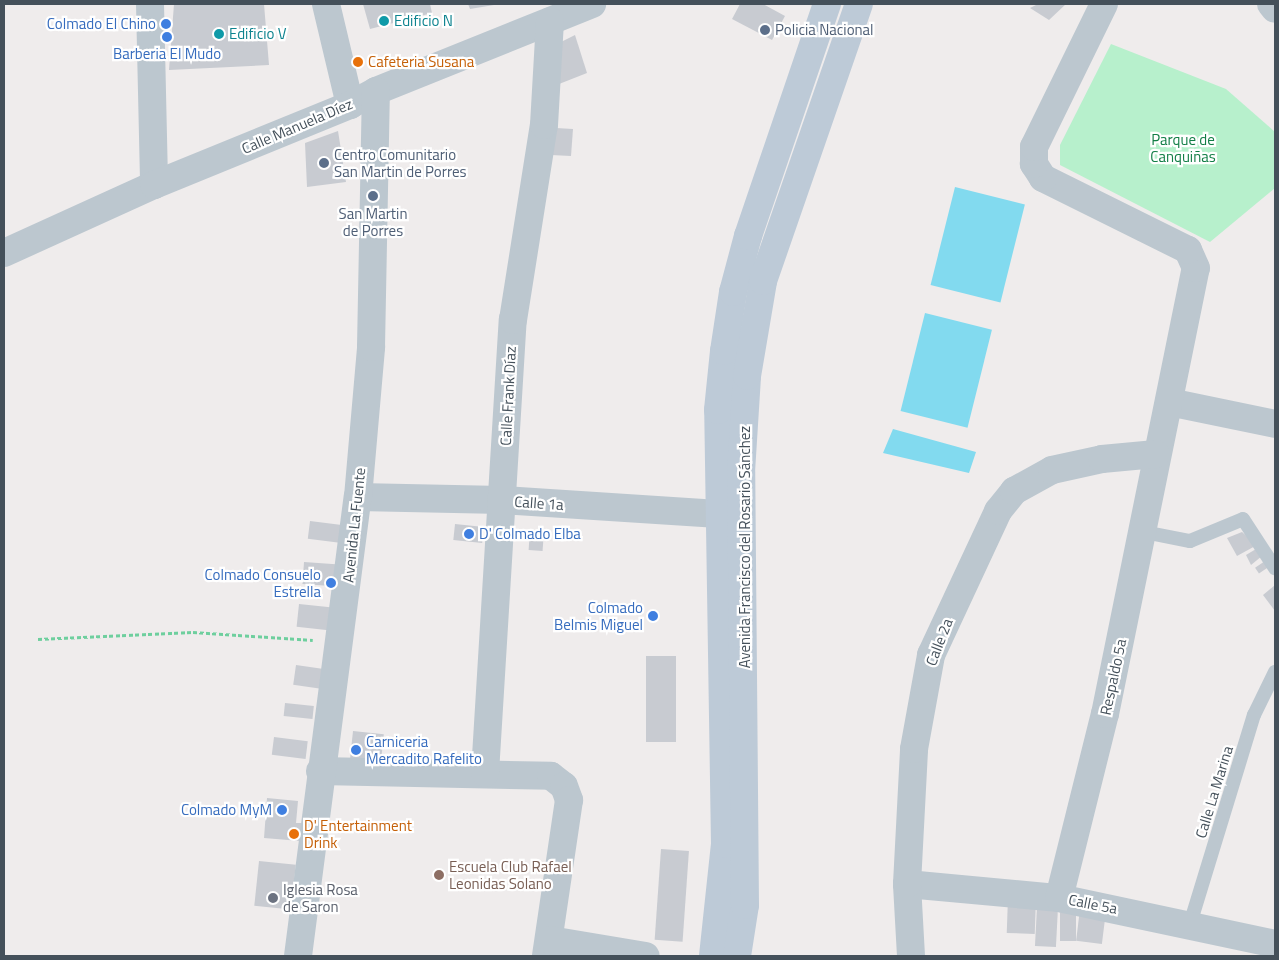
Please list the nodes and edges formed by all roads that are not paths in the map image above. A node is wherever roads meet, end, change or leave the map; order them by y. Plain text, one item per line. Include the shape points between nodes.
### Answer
1 (150, 4) edge
2 (326, 4) edge
3 (592, 4) edge
4 (827, 4) edge
5 (859, 4) edge
6 (1104, 4) edge
7 (1271, 4) edge
8 (1275, 8) edge
9 (550, 21) junction
10 (376, 91) junction
11 (350, 105) junction
12 (154, 186) junction
13 (4, 253) edge
14 (1169, 402) junction
15 (1275, 424) edge
16 (1156, 454) junction
17 (358, 497) junction
18 (502, 500) junction
19 (719, 514) junction
20 (1144, 532) junction
21 (1275, 568) edge
22 (1275, 672) edge
23 (320, 771) junction
24 (485, 773) junction
25 (907, 884) junction
26 (1058, 898) junction
27 (1190, 924) junction
28 (1275, 942) edge
29 (548, 948) edge
30 (298, 956) edge
31 (646, 956) edge
32 (713, 956) edge
33 (737, 956) edge
34 (911, 956) edge

1 - 12 street
2 - 11 street
3 - 9 street, Calle Manuela Díez
4 - 19 main road, Avenida Francisco del Rosario Sánchez via 748,236 733,292 718,410
5 - 33 main road, Avenida Francisco del Rosario Sánchez via 763,282 747,376 741,472 746,905
6 - 14 street, Respaldo 5a via 1034,147 1034,164 1043,178 1188,250 1194,259 1196,268
7 - 8 street
9 - 10 street, Calle Manuela Díez
9 - 18 street, Calle Frank Díaz via 544,125 513,320
10 - 11 street, Calle Manuela Díez
10 - 17 street, Avenida La Fuente via 371,347
11 - 12 street, Calle Manuela Díez
12 - 13 street, Calle Manuela Díez
14 - 15 street
14 - 16 street, Respaldo 5a
16 - 20 street, Respaldo 5a
16 - 25 street, Calle 2a via 1102,459 1052,470 1014,491 998,511 931,655 914,749
17 - 18 street, Calle 1a
17 - 23 street, Avenida La Fuente via 341,642
18 - 19 street, Calle 1a
18 - 24 street, Calle Frank Díaz
19 - 32 main road, Avenida Francisco del Rosario Sánchez via 725,844
20 - 21 lane via 1190,541 1243,519
20 - 26 street, Respaldo 5a via 1084,803
22 - 27 lane, Calle La Marina via 1254,715
23 - 24 street
23 - 30 street, Avenida La Fuente
24 - 29 street via 551,776 564,786 569,800
25 - 26 street, Calle 5a
25 - 34 street, Calle 2a
26 - 27 street, Calle 5a
27 - 28 street, Calle 5a
29 - 31 street

